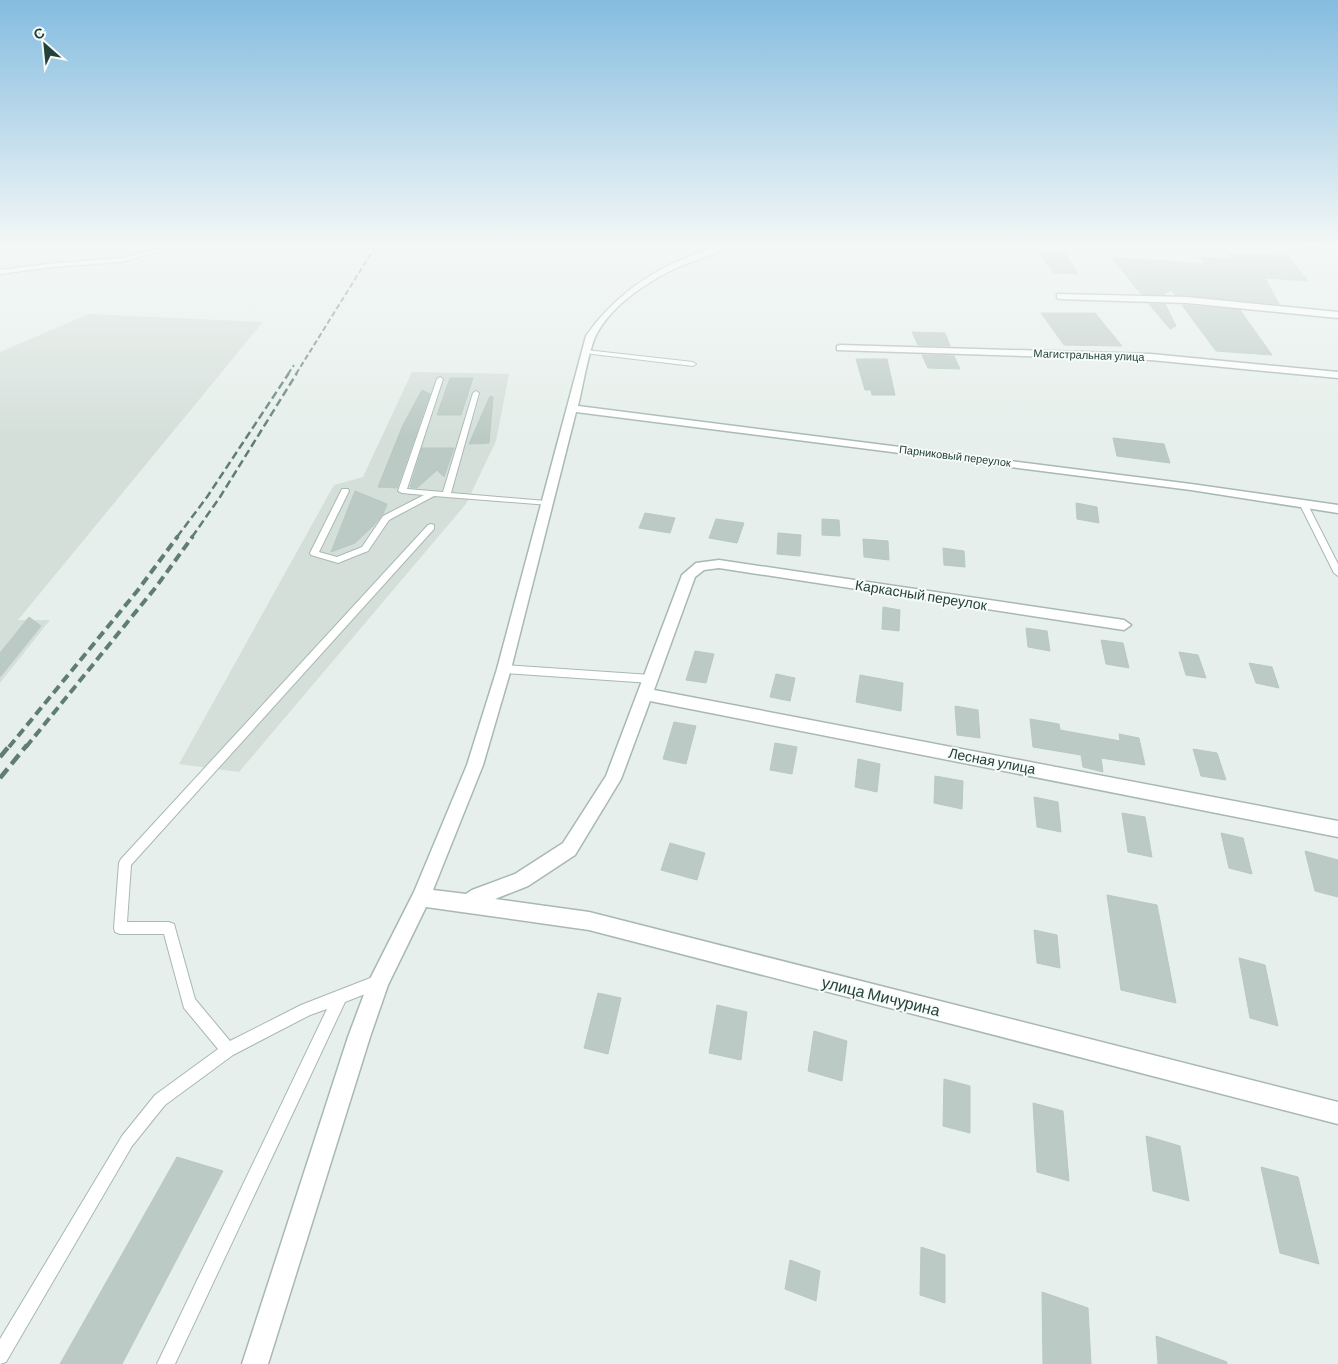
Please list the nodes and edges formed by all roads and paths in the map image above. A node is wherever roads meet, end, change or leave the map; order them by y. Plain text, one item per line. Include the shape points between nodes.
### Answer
1 (610, 311) edge
2 (1294, 311) edge
3 (1338, 315) edge
4 (840, 348) dead end
5 (586, 352) junction
6 (693, 364) dead end
7 (1338, 375) edge
8 (440, 378) dead end
9 (476, 393) dead end
10 (571, 408) junction
11 (345, 491) dead end
12 (433, 494) junction
13 (446, 495) junction
14 (546, 503) junction
15 (1304, 504) junction
16 (1338, 509) edge
17 (432, 527) dead end
18 (1338, 573) edge
19 (1124, 625) dead end
20 (504, 669) junction
21 (648, 687) junction
22 (1338, 829) edge
23 (420, 897) junction
24 (468, 904) junction
25 (379, 982) junction
26 (340, 997) junction
27 (228, 1050) junction
28 (1338, 1113) edge
29 (0, 1356) edge
30 (166, 1364) edge
31 (255, 1364) edge

1 - 5 street via 591,336
2 - 3 street
4 - 7 street, Магистральная улица via 1151,357
5 - 6 lane
5 - 10 street
8 - 12 lane via 402,491
9 - 13 lane
10 - 14 street
10 - 15 street, Парниковый переулок via 1191,486
11 - 12 lane via 314,553 338,560 364,549 386,518
12 - 13 lane
13 - 14 lane
14 - 20 street
15 - 16 street, Парниковый переулок
15 - 18 lane
17 - 27 lane via 125,863 120,928 169,928 188,1004
19 - 21 street, Каркасный переулок via 719,564 701,566 689,575
20 - 21 lane
20 - 23 street via 475,765
21 - 22 street, Лесная улица
21 - 24 street via 613,779 569,849 521,880 479,896
23 - 24 street, улица Мичурина
23 - 25 street
24 - 28 street, улица Мичурина via 589,920
25 - 26 lane
25 - 31 street
26 - 27 lane via 306,1010
26 - 30 lane
27 - 29 lane via 160,1100 127,1141

